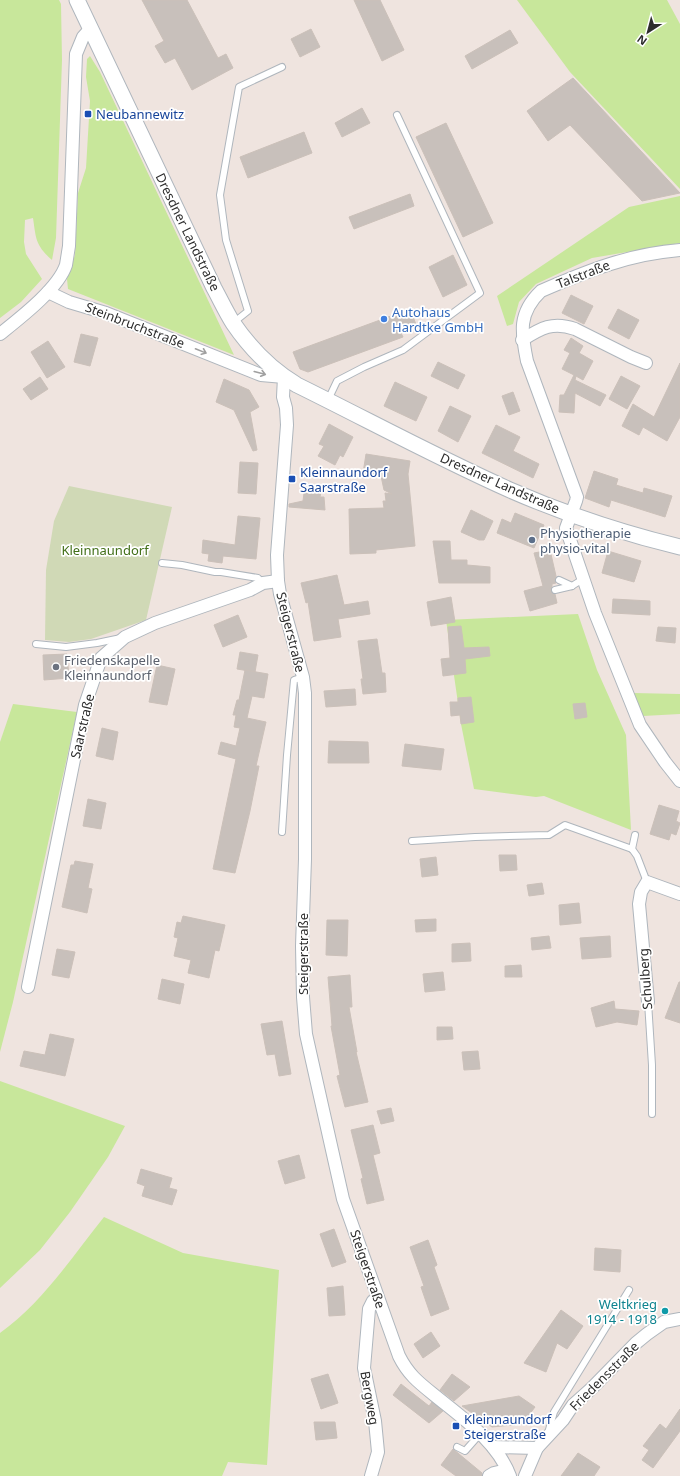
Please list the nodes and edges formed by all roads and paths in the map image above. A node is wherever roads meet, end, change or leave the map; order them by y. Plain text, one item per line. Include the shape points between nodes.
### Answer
1 (77, 0) edge
2 (91, 28) junction
3 (282, 67) dead end
4 (397, 115) dead end
5 (680, 250) edge
6 (48, 292) junction
7 (233, 323) junction
8 (0, 334) edge
9 (522, 340) junction
10 (646, 363) dead end
11 (284, 377) junction
12 (328, 400) junction
13 (571, 514) junction
14 (680, 547) edge
15 (162, 563) dead end
16 (583, 579) junction
17 (560, 580) dead end
18 (278, 581) junction
19 (263, 583) junction
20 (572, 586) junction
21 (555, 590) dead end
22 (125, 637) junction
23 (36, 644) dead end
24 (303, 676) junction
25 (680, 781) edge
26 (282, 832) dead end
27 (635, 835) dead end
28 (412, 842) dead end
29 (632, 849) junction
30 (647, 882) junction
31 (680, 894) edge
32 (28, 987) dead end
33 (648, 1002) joint
34 (652, 1114) dead end
35 (629, 1290) dead end
36 (378, 1300) junction
37 (680, 1319) edge
38 (480, 1434) junction
39 (546, 1438) junction
40 (457, 1447) dead end
41 (493, 1447) junction
42 (537, 1448) junction
43 (508, 1473) edge
44 (371, 1476) edge
45 (489, 1476) edge
46 (525, 1476) edge

1 - 2 street, Dresdner Landstraße
2 - 6 street via 83,37 76,54 69,246 66,265
2 - 7 street, Dresdner Landstraße
3 - 7 lane via 239,87 220,195 226,240 248,311
4 - 12 lane via 480,293 403,350 337,381
5 - 9 street, Talstraße via 637,256 598,267 541,290 525,312
6 - 8 street
6 -> 11 street, Steinbruchstraße via 69,302 106,312 261,375
7 - 11 street, Dresdner Landstraße via 256,352
9 - 10 street via 552,325 565,325
9 - 13 street, Talstraße via 527,361 577,497
11 - 12 street, Dresdner Landstraße
11 - 18 street, Steigerstraße via 282,397 286,408 287,425 277,555
12 - 13 street, Dresdner Landstraße via 459,467
13 - 14 street, Dresdner Landstraße
13 - 16 street, Talstraße via 566,528
15 - 19 lane via 258,578
16 - 20 lane
16 - 25 street via 640,725
17 - 20 lane
18 - 19 street, Saarstraße
18 - 24 street, Steigerstraße
19 - 22 street, Saarstraße via 250,590 155,623
20 - 21 lane
22 - 23 lane via 66,647
22 - 32 street, Saarstraße via 101,658 85,705
24 - 26 lane via 294,680
24 - 36 street, Steigerstraße via 306,726 302,946 306,1034 343,1199
27 - 29 lane
28 - 29 lane via 549,835 565,825
29 - 30 lane
30 - 31 street
30 - 33 street, Schulberg via 641,892 639,904
33 - 34 lane, Schulberg
35 - 39 lane via 554,1412
36 - 38 street, Steigerstraße via 407,1371
36 - 44 street, Bergweg via 373,1301 369,1309 364,1368 375,1421 378,1452
37 - 39 street, Friedensstraße via 664,1322 636,1343 574,1405
38 - 40 lane via 465,1451
38 - 41 street, Steigerstraße
39 - 42 street, Friedensstraße
41 - 42 street
41 - 43 street, Steigerstraße
42 - 46 street, Friedensstraße
43 - 45 street via 494,1473

